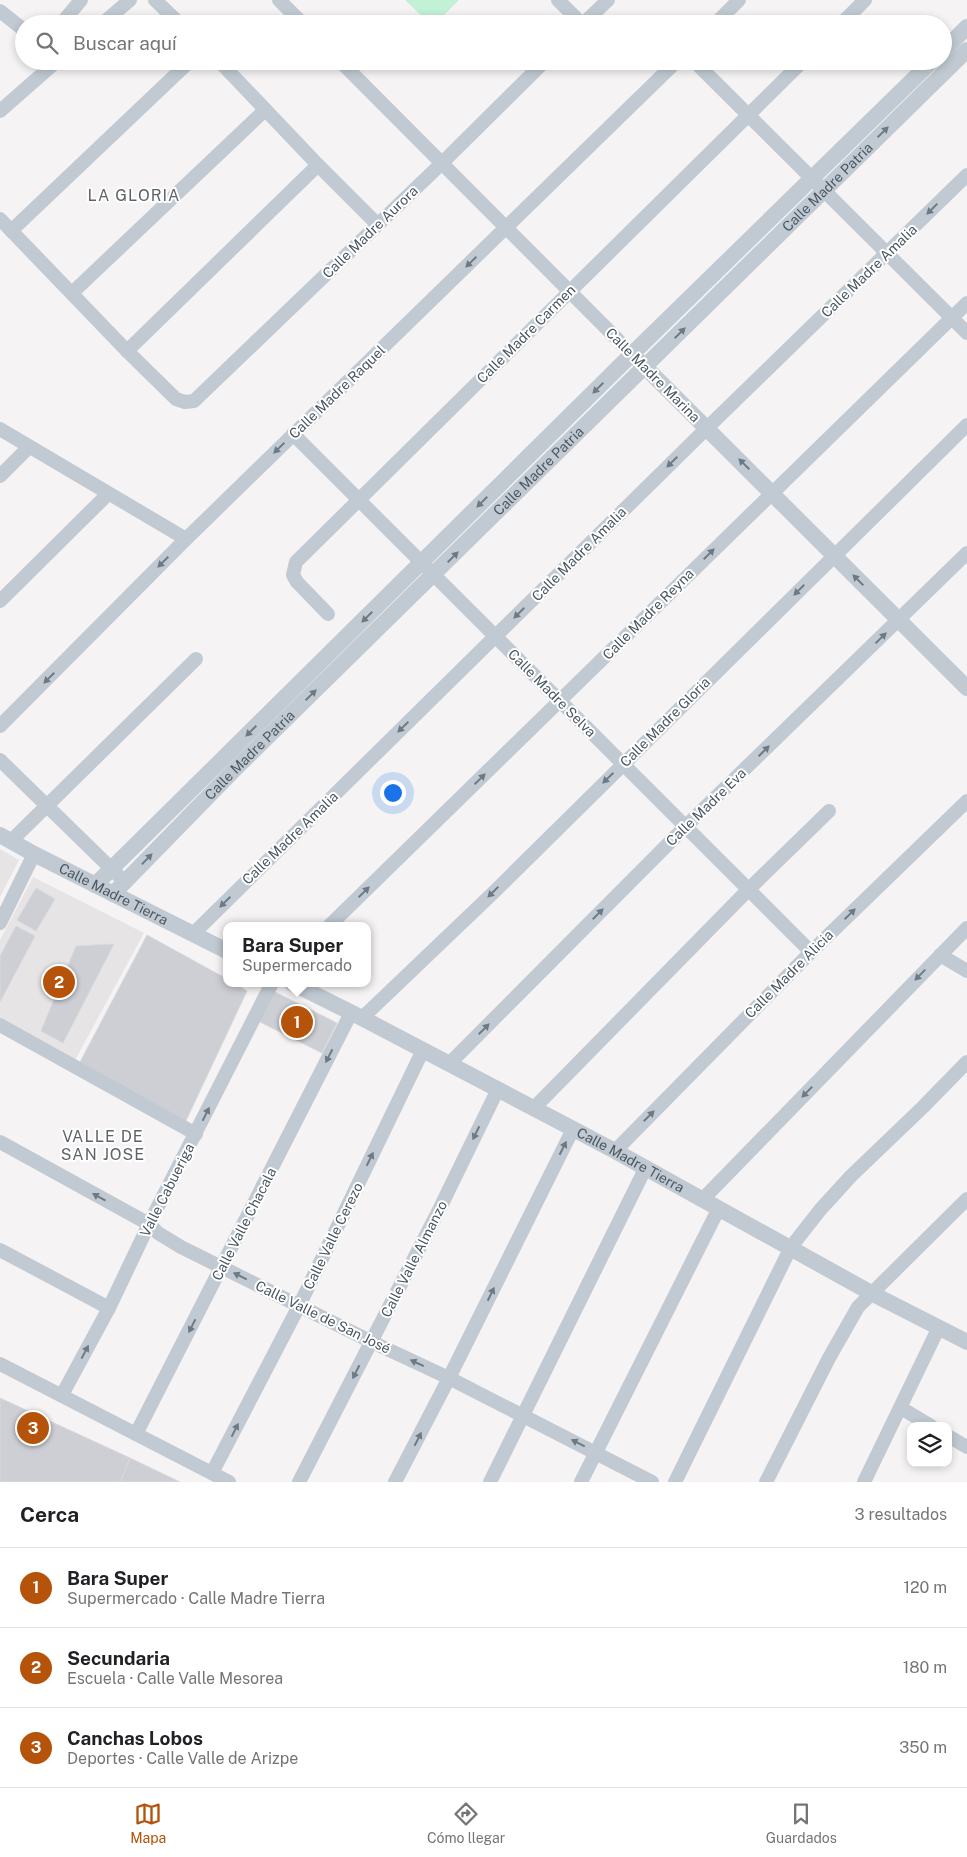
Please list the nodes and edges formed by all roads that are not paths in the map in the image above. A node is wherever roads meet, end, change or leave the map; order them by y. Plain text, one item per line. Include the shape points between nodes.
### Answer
1 (81, 0) edge
2 (130, 0) edge
3 (155, 0) edge
4 (279, 0) edge
5 (558, 0) edge
6 (608, 0) edge
7 (739, 0) edge
8 (865, 0) edge
9 (0, 11) edge
10 (68, 15) edge
11 (112, 15) edge
12 (171, 15) edge
13 (294, 15) edge
14 (574, 15) edge
15 (592, 15) edge
16 (724, 15) edge
17 (850, 15) edge
18 (15, 23) edge
19 (967, 27) edge
20 (952, 41) edge
21 (967, 50) edge
22 (952, 65) edge
23 (47, 70) edge
24 (181, 70) edge
25 (227, 70) edge
26 (349, 70) edge
27 (536, 70) edge
28 (668, 70) edge
29 (703, 70) edge
30 (794, 70) edge
31 (923, 70) edge
32 (947, 70) edge
33 (265, 110) junction
34 (0, 112) edge
35 (749, 115) junction
36 (441, 164) junction
37 (318, 165) junction
38 (967, 175) edge
39 (812, 177) junction
40 (824, 190) junction
41 (0, 220) edge
42 (378, 224) junction
43 (506, 228) junction
44 (11, 231) junction
45 (887, 254) junction
46 (569, 292) junction
47 (72, 293) junction
48 (967, 303) edge
49 (952, 318) junction
50 (967, 333) edge
51 (127, 351) junction
52 (632, 354) junction
53 (646, 367) junction
54 (967, 425) edge
55 (707, 428) junction
56 (0, 429) edge
57 (293, 434) junction
58 (29, 447) junction
59 (0, 476) edge
60 (771, 492) junction
61 (108, 494) junction
62 (358, 499) junction
63 (186, 539) junction
64 (967, 553) edge
65 (834, 556) junction
66 (421, 562) junction
67 (434, 576) junction
68 (0, 601) edge
69 (328, 614) dead end
70 (899, 620) junction
71 (496, 636) junction
72 (196, 659) dead end
73 (966, 684) edge
74 (560, 701) junction
75 (0, 726) edge
76 (0, 760) edge
77 (623, 764) junction
78 (967, 801) edge
79 (46, 806) junction
80 (829, 811) dead end
81 (685, 827) junction
82 (6, 838) edge
83 (34, 854) junction
84 (112, 869) junction
85 (125, 882) junction
86 (95, 885) junction
87 (749, 889) junction
88 (113, 894) junction
89 (333, 922) edge
90 (0, 923) edge
91 (967, 928) edge
92 (193, 934) junction
93 (223, 949) edge
94 (810, 952) junction
95 (940, 955) junction
96 (967, 971) edge
97 (270, 987) edge
98 (300, 987) edge
99 (357, 1015) junction
100 (0, 1025) edge
101 (423, 1050) junction
102 (967, 1062) edge
103 (449, 1064) junction
104 (498, 1089) junction
105 (534, 1108) junction
106 (573, 1129) junction
107 (196, 1134) junction
108 (0, 1142) edge
109 (615, 1150) junction
110 (646, 1167) junction
111 (703, 1199) junction
112 (967, 1199) edge
113 (719, 1208) junction
114 (149, 1224) junction
115 (791, 1247) junction
116 (0, 1250) edge
117 (222, 1267) junction
118 (873, 1294) junction
119 (300, 1304) junction
120 (109, 1308) junction
121 (939, 1327) junction
122 (965, 1338) edge
123 (372, 1342) junction
124 (0, 1364) edge
125 (449, 1378) junction
126 (62, 1395) junction
127 (901, 1408) junction
128 (522, 1415) junction
129 (924, 1422) edge
130 (136, 1434) junction
131 (952, 1439) edge
132 (967, 1448) edge
133 (596, 1452) junction
134 (212, 1473) junction
135 (229, 1482) edge
136 (299, 1482) edge
137 (395, 1482) edge
138 (490, 1482) edge
139 (581, 1482) edge
140 (652, 1482) edge
141 (675, 1482) edge
142 (766, 1482) edge
143 (864, 1482) edge

1 - 10 street
2 - 11 street
3 - 12 street
4 - 13 street
5 - 14 street
6 - 15 street
7 - 16 street
8 - 17 street
9 - 18 street
19 - 20 street
22 -> 21 street, Calle Madre Patria
23 - 34 street
24 - 44 street
25 - 33 street
26 - 36 street, Calle Madre Marina
27 - 36 street, Calle Madre Aurora
28 - 43 street, Calle Madre Raquel
29 - 35 street
30 - 35 street, Calle Madre Carmen
31 - 39 street, Calle Madre Patria
40 -> 32 street, Calle Madre Patria
33 - 37 street
33 - 47 street
35 - 39 street
35 - 46 street, Calle Madre Carmen
36 - 42 street, Calle Madre Aurora
36 - 43 street, Calle Madre Marina
37 - 42 street
37 - 51 street
38 -> 45 street, Calle Madre Amalia
39 - 40 street
39 - 52 street, Calle Madre Patria
40 - 45 street
53 -> 40 street, Calle Madre Patria
41 - 44 street
42 - 51 street, Calle Madre Aurora via 194,401 176,399
43 - 46 street, Calle Madre Marina
43 -> 57 street, Calle Madre Raquel
44 - 47 street
45 - 49 street
45 - 55 street, Calle Madre Amalia
46 - 52 street, Calle Madre Marina
46 - 62 street, Calle Madre Carmen
47 - 51 street
48 - 49 street, Calle Madre Reyna
49 - 50 street
49 - 60 street, Calle Madre Reyna
52 - 53 street, Calle Madre Marina
52 -> 66 street, Calle Madre Patria
53 - 55 street, Calle Madre Marina
67 -> 53 street, Calle Madre Patria
54 - 65 street, Calle Madre Gloria
60 -> 55 street, Calle Madre Marina
55 -> 71 street, Calle Madre Amalia
56 - 58 street
57 - 62 street, Calle Madre Selva
57 -> 63 street, Calle Madre Raquel
58 - 59 street
58 - 61 street
60 - 65 street, Calle Madre Marina
74 -> 60 street, Calle Madre Reyna
61 - 63 street
61 - 68 street
62 - 66 street, Calle Madre Selva
62 - 69 street, Calle Madre Carmen via 294,568 297,582
63 -> 75 street, Calle Madre Raquel
64 - 70 street, Calle Madre Eva
70 -> 65 street, Calle Madre Marina
65 -> 77 street, Calle Madre Gloria
66 - 67 street, Calle Madre Selva
66 -> 84 street, Calle Madre Patria
67 - 71 street, Calle Madre Selva
85 -> 67 street, Calle Madre Patria via 236,768
70 - 73 street, Calle Madre Marina
81 -> 70 street, Calle Madre Eva
71 - 74 street, Calle Madre Selva
71 -> 92 street, Calle Madre Amalia
72 - 79 street
74 - 77 street, Calle Madre Selva
89 -> 74 street, Calle Madre Reyna
76 - 79 street
77 - 81 street, Calle Madre Selva
77 -> 99 street, Calle Madre Gloria via 493,893
94 -> 78 street, Calle Madre Alicia
79 - 82 street
79 - 84 street
80 - 87 street
81 - 87 street, Calle Madre Selva
103 -> 81 street, Calle Madre Eva
82 - 83 street, Calle Madre Tierra
83 - 86 street, Calle Madre Tierra
83 - 90 street
84 - 85 street
84 - 86 street, Calle Madre Patria
85 - 88 street, Calle Madre Patria
86 - 88 street, Calle Madre Tierra
87 - 94 street, Calle Madre Selva
87 - 105 street
88 - 92 street, Calle Madre Tierra
91 - 95 street
92 - 93 street, Calle Madre Tierra
109 -> 94 street, Calle Madre Alicia
95 - 96 street
95 -> 111 street
107 -> 97 street, Valle Cabueriga
98 - 99 street, Calle Madre Tierra
99 - 101 street, Calle Madre Tierra
99 -> 117 street, Calle Valle Chacala
100 - 107 street
101 - 103 street, Calle Madre Tierra
119 -> 101 street, Calle Valle Cerezo
102 - 115 street via 851,1176
103 - 104 street, Calle Madre Tierra
104 - 105 street, Calle Madre Tierra
104 -> 123 street, Calle Valle Almanzo
105 - 106 street, Calle Madre Tierra
106 - 109 street, Calle Madre Tierra
125 -> 106 street
107 - 114 street, Valle Cabueriga
114 -> 108 street, Calle Valle de San José
109 - 110 street, Calle Madre Tierra
110 - 111 street, Calle Madre Tierra
110 - 128 street
111 - 113 street, Calle Madre Tierra
112 - 118 street
113 - 115 street, Calle Madre Tierra
113 - 133 street
114 - 117 street, Calle Valle de San José via 158,1233
114 - 120 street, Valle Cabueriga
115 - 118 street, Calle Madre Tierra
115 - 141 street
116 - 120 street
119 -> 117 street, Calle Valle de San José
117 -> 130 street, Calle Valle Chacala
118 - 121 street, Calle Madre Tierra
118 - 142 street via 858,1307 847,1325
119 - 123 street, Calle Valle de San José
134 -> 119 street, Calle Valle Cerezo
126 -> 120 street, Valle Cabueriga
121 - 122 street, Calle Madre Tierra
121 - 127 street
125 -> 123 street, Calle Valle de San José
123 -> 136 street, Calle Valle Almanzo
124 - 126 street
125 - 128 street, Calle Valle de San José
137 -> 125 street
126 - 130 street
127 - 129 street
127 - 143 street
133 -> 128 street, Calle Valle de San José
128 - 138 street
130 - 134 street
131 - 132 street
133 - 139 street
133 - 140 street, Calle Valle de San José
134 - 135 street

